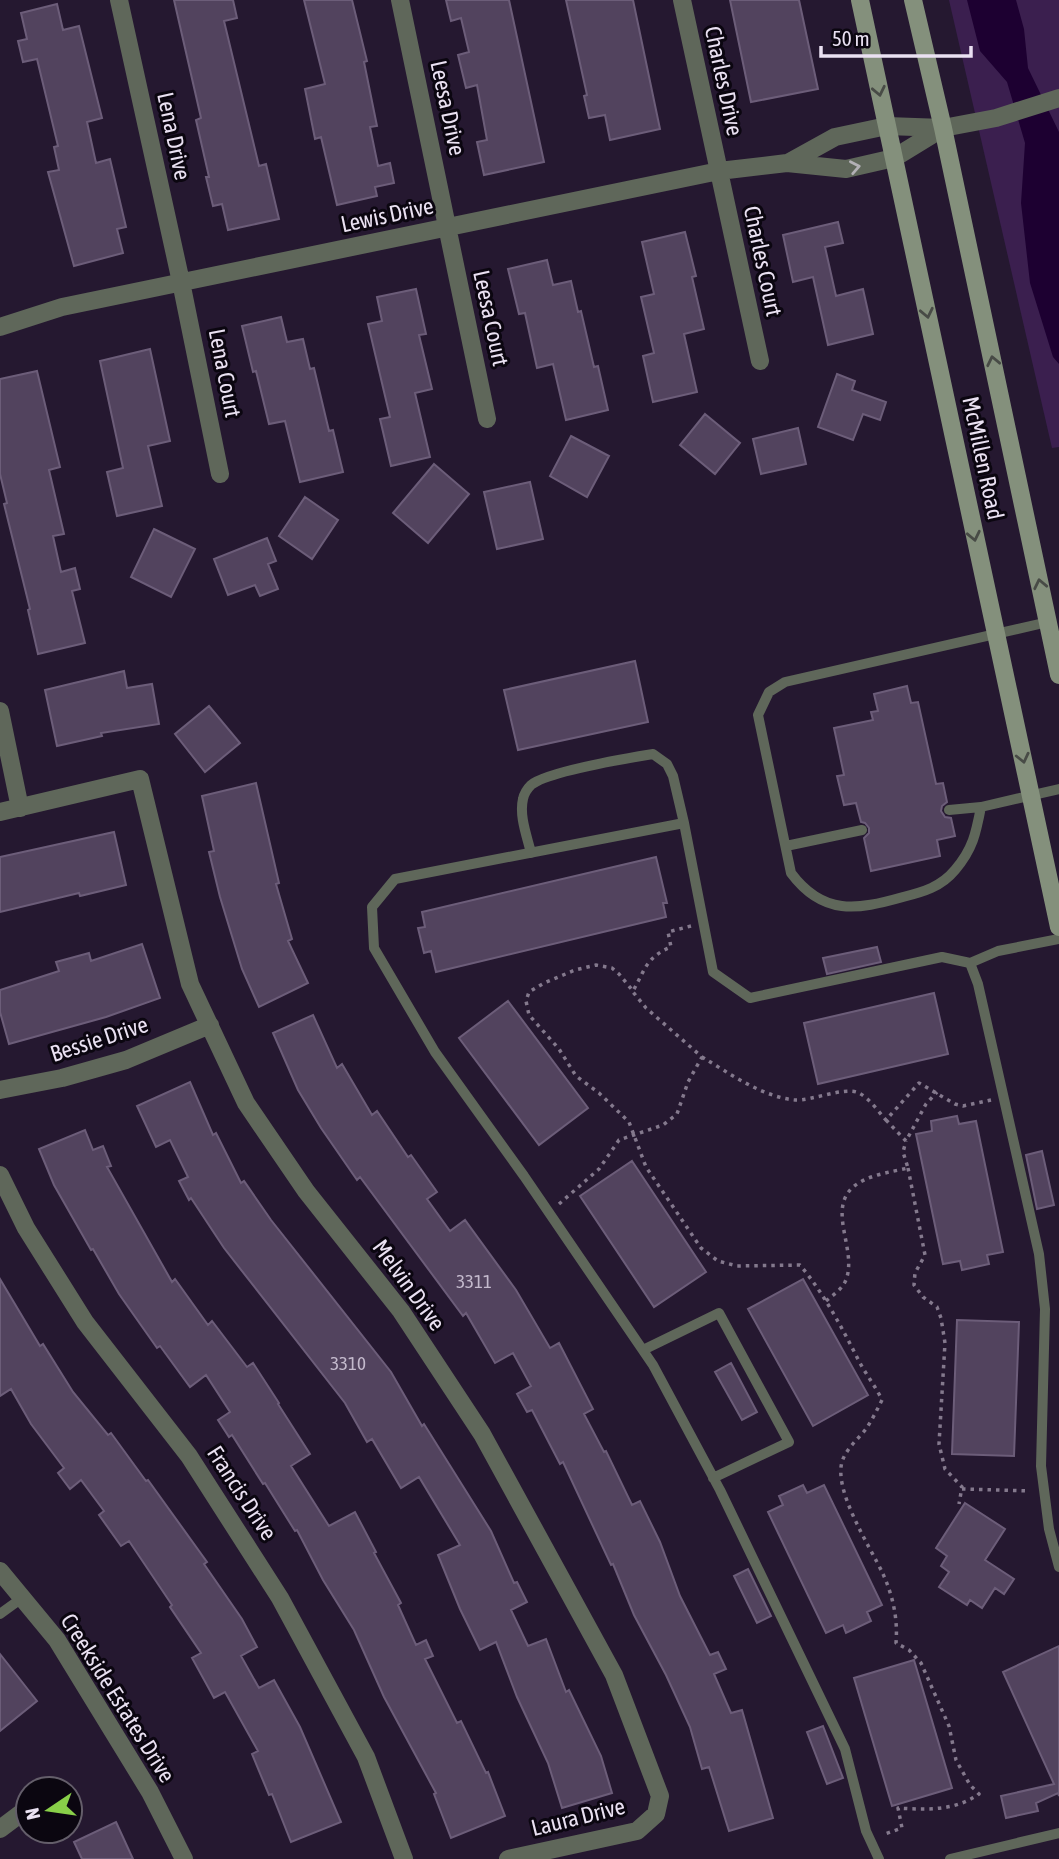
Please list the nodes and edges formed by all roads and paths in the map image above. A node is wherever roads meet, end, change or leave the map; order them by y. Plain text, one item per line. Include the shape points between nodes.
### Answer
1 (120, 0) edge
2 (400, 0) edge
3 (682, 0) edge
4 (860, 0) edge
5 (913, 0) edge
6 (1058, 98) edge
7 (887, 126) junction
8 (943, 128) junction
9 (894, 158) junction
10 (787, 163) junction
11 (719, 172) junction
12 (448, 227) junction
13 (181, 282) junction
14 (0, 327) edge
15 (760, 361) dead end
16 (487, 419) dead end
17 (220, 474) dead end
18 (1048, 622) junction
19 (995, 633) junction
20 (1059, 675) edge
21 (0, 711) edge
22 (1059, 789) edge
23 (1031, 796) junction
24 (981, 807) junction
25 (20, 808) junction
26 (949, 810) dead end
27 (0, 812) edge
28 (684, 822) junction
29 (862, 830) dead end
30 (786, 846) junction
31 (531, 853) junction
32 (703, 923) junction
33 (1059, 927) edge
34 (1059, 939) edge
35 (970, 962) junction
36 (633, 991) junction
37 (210, 1025) junction
38 (702, 1057) junction
39 (0, 1090) edge
40 (937, 1092) junction
41 (1004, 1097) junction
42 (886, 1120) junction
43 (633, 1134) junction
44 (906, 1141) junction
45 (908, 1168) junction
46 (0, 1175) edge
47 (549, 1212) junction
48 (826, 1301) junction
49 (643, 1350) junction
50 (713, 1478) junction
51 (962, 1489) junction
52 (1045, 1493) junction
53 (959, 1504) dead end
54 (1054, 1528) edge
55 (1058, 1561) edge
56 (0, 1572) edge
57 (22, 1598) junction
58 (0, 1614) edge
59 (656, 1814) joint
60 (1059, 1833) edge
61 (870, 1839) junction
62 (184, 1859) edge
63 (404, 1859) edge
64 (508, 1859) edge
65 (879, 1859) edge
66 (950, 1859) edge

1 - 13 street, Lena Drive
2 - 12 street, Leesa Drive
3 - 11 street, Charles Drive
4 -> 7 main road, McMillen Road
5 - 8 main road, McMillen Road
6 - 8 street, Lewis Drive via 996,118
7 - 8 street, Lewis Drive
7 - 9 main road, McMillen Road
7 - 10 street, Lewis Drive via 835,136
8 - 9 street, Lewis Drive
18 -> 8 main road, McMillen Road
10 -> 9 street, Lewis Drive via 846,169
9 -> 19 main road, McMillen Road
10 - 11 street, Lewis Drive
11 - 12 street, Lewis Drive
11 - 15 street, Charles Court
12 - 13 street, Lewis Drive
12 - 16 street, Leesa Court
13 - 14 street, Lewis Drive via 62,307
13 - 17 street, Lena Court
18 - 19 lane
18 - 20 main road, McMillen Road
19 -> 23 main road, McMillen Road
19 - 30 lane via 785,682 769,692 758,715
21 - 25 street
22 - 23 lane
23 - 24 lane
23 - 33 main road, McMillen Road
24 - 26 lane
24 - 30 lane via 975,842 954,872 932,890 881,903 848,908 803,888 791,873
25 - 27 street
25 - 37 street, Melvin Drive via 140,779 190,984
28 - 31 lane
28 - 31 lane via 667,764 653,754 632,757 544,777 529,786 522,815
28 - 32 lane
29 - 30 lane
31 - 47 lane via 395,879 372,907 374,948 435,1052
32 - 35 lane via 713,972 750,998 942,957
32 - 36 path via 668,932 671,947 656,953 645,965
34 - 35 lane via 998,951
35 - 41 lane
36 - 38 path
36 - 43 path via 612,968 596,965 544,983 529,992 526,1001 529,1015 576,1076 629,1122
37 - 39 street, Bessie Drive via 125,1060
37 - 59 street, Melvin Drive via 246,1103 306,1191 401,1311 482,1434 614,1675 660,1796
38 - 42 path via 736,1077 795,1100 851,1091 860,1094
38 - 43 path via 677,1115 646,1133
40 - 41 path via 963,1106
40 - 42 path via 919,1083
40 - 44 path
41 - 52 lane via 1040,1254 1045,1309 1041,1466
42 - 44 path
43 - 47 path via 619,1140 599,1169
43 - 48 path via 646,1167 701,1248 718,1261 737,1266 800,1265
44 - 45 path via 903,1152
45 - 48 path via 853,1187 843,1203 849,1266 845,1281
45 - 51 path via 925,1255 914,1285 937,1307 945,1343 939,1444 945,1469
46 - 63 street, Francis Drive via 26,1228 85,1322 189,1455 280,1598 366,1757
47 - 49 lane
48 - 61 path via 882,1401 842,1460 848,1504 894,1605 896,1643 921,1663 949,1726 956,1760 979,1794 952,1807 898,1808 902,1828
49 - 50 lane
49 - 50 lane via 719,1313 789,1442
50 - 61 lane via 845,1749
51 - 52 path
51 - 53 path
52 - 54 lane
54 - 55 lane
56 - 57 street, Creekside Estates Drive
57 - 58 lane
57 - 62 street, Creekside Estates Drive via 64,1652 150,1792
59 - 64 street, Laura Drive via 637,1831
60 - 66 lane
61 - 65 lane

